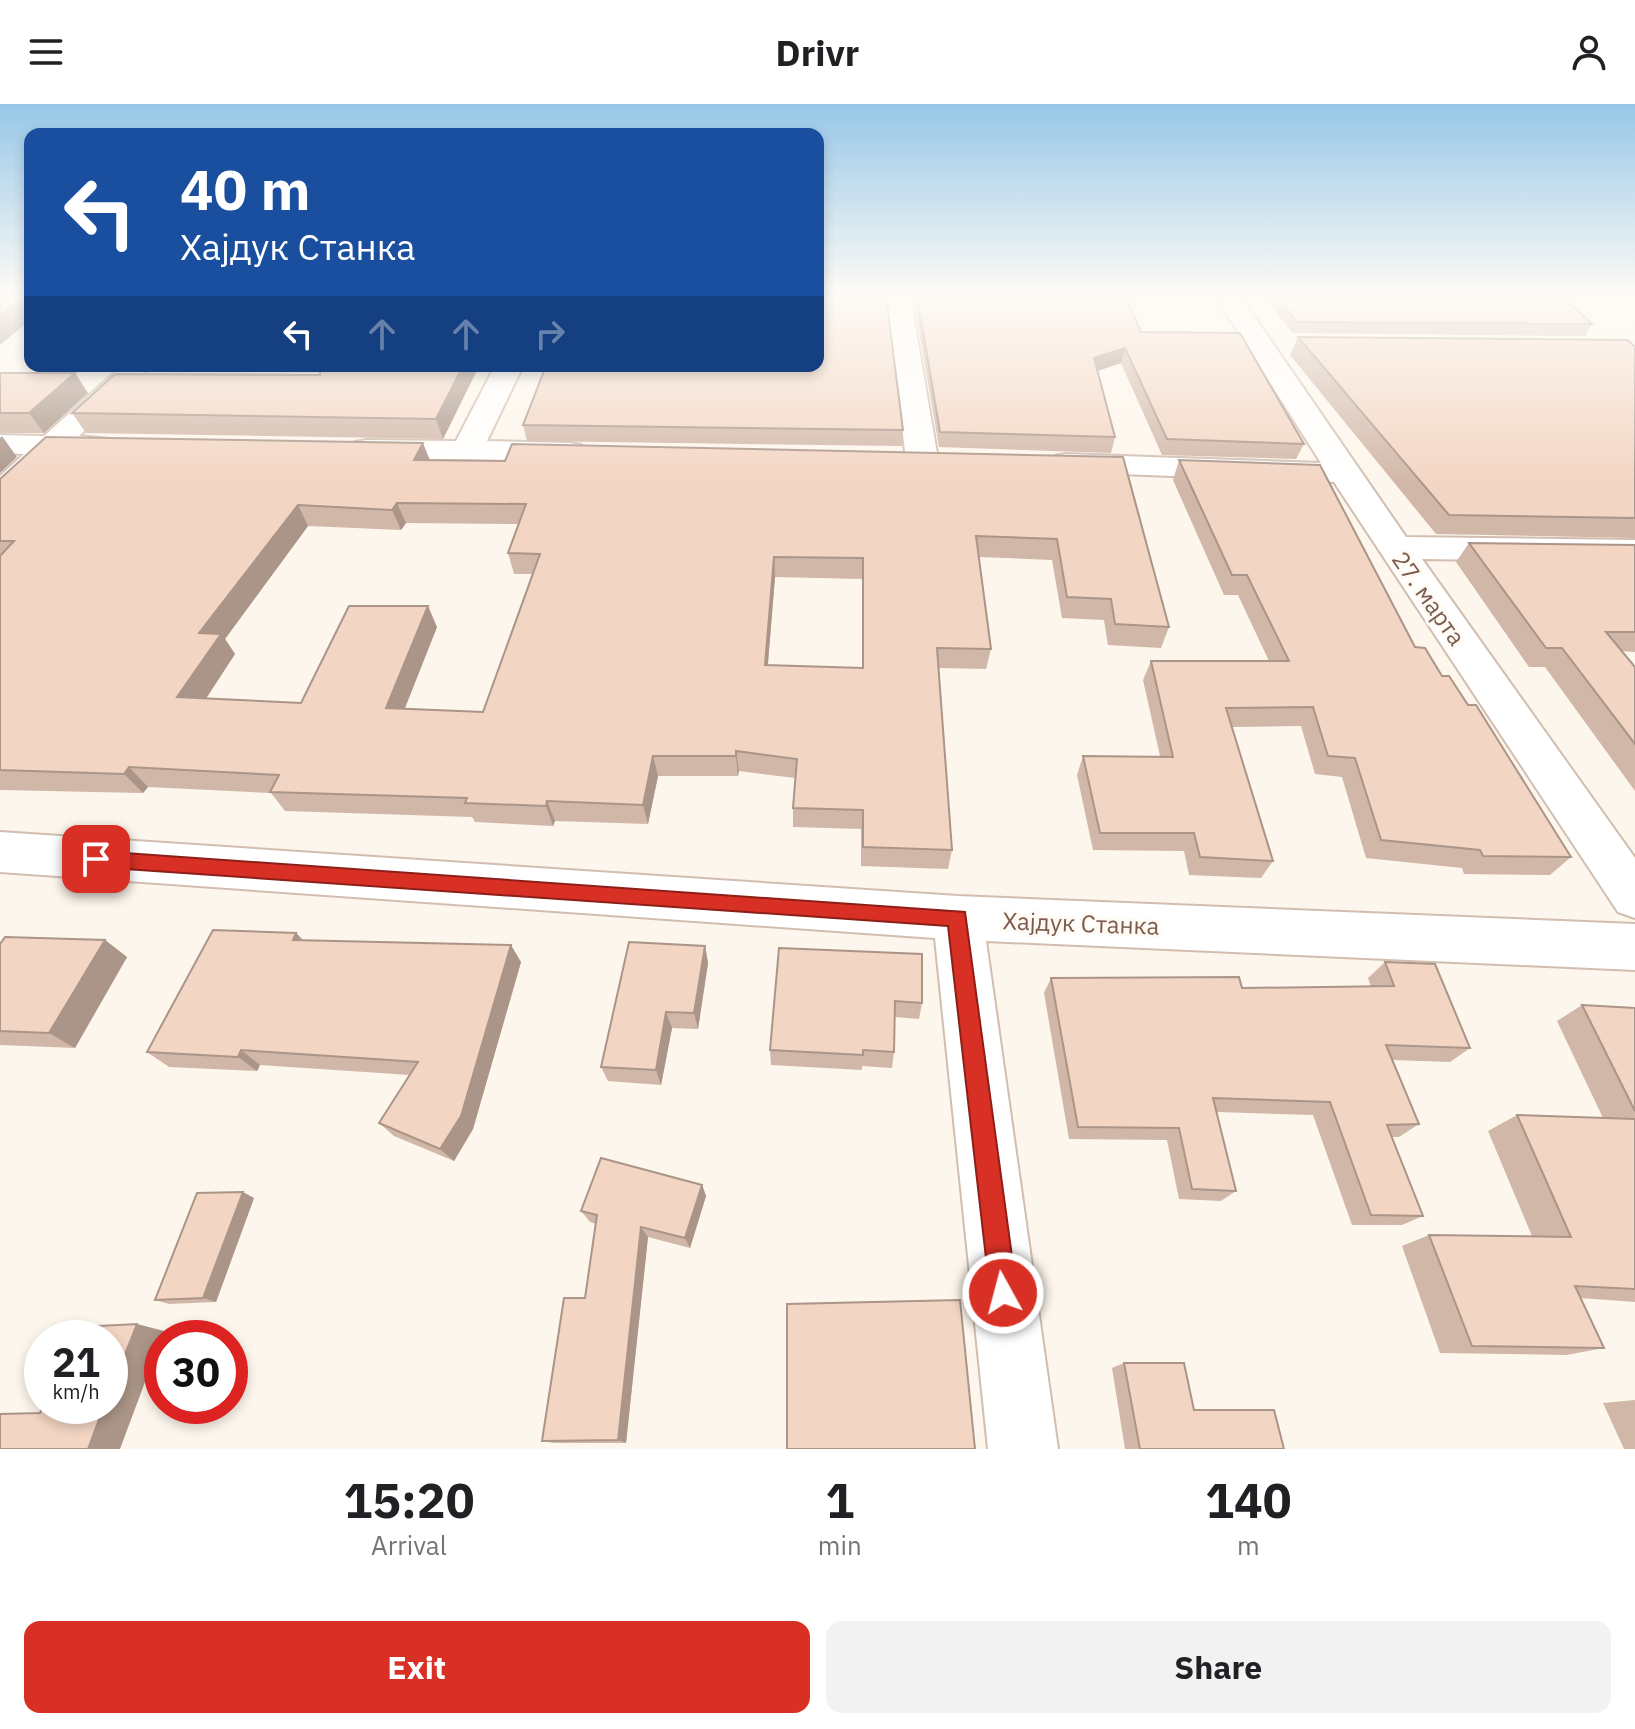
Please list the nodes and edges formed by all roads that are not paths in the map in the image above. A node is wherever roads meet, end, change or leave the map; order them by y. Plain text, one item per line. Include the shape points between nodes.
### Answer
1 (907, 359) edge
2 (1282, 359) edge
3 (132, 372) edge
4 (506, 372) edge
5 (0, 444) edge
6 (53, 445) junction
7 (133, 446) edge
8 (340, 449) edge
9 (467, 450) junction
10 (593, 452) edge
11 (891, 458) edge
12 (922, 459) junction
13 (953, 460) edge
14 (1031, 462) edge
15 (1344, 473) junction
16 (0, 493) edge
17 (1395, 548) junction
18 (1635, 551) edge
19 (0, 852) edge
20 (1635, 897) edge
21 (958, 918) junction
22 (1635, 947) edge
23 (1023, 1449) edge

1 - 12 street
2 - 15 street, 27. марта
3 - 6 street
4 - 9 street
5 - 6 street
6 - 7 street
6 - 16 street
8 - 9 street
9 - 10 street
11 - 12 street
12 - 13 street
14 - 15 street
15 - 17 street, 27. марта
17 - 18 street
17 - 20 street, 27. марта
19 - 21 street, Хајдук Станка
21 - 22 street, Хајдук Станка
21 - 23 street

